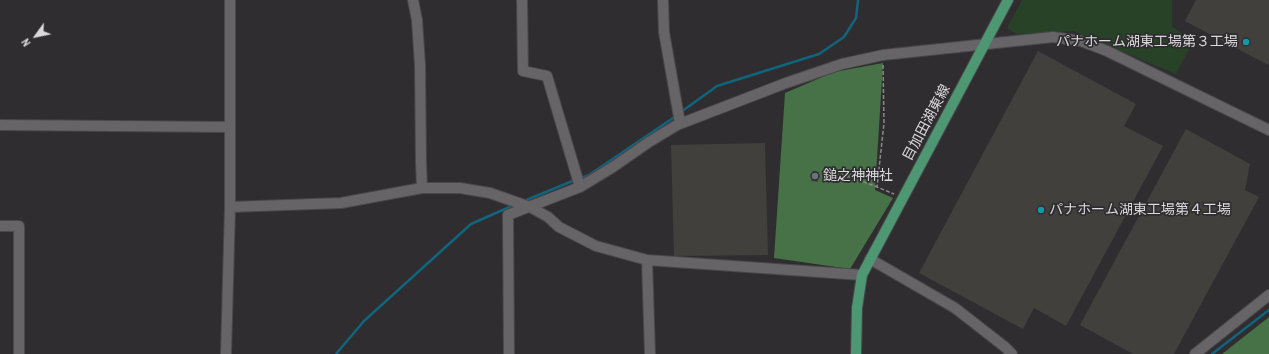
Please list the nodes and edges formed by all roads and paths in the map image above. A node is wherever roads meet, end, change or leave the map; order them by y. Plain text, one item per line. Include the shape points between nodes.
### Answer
1 (230, 0) edge
2 (413, 0) edge
3 (522, 0) edge
4 (664, 0) edge
5 (1008, 0) edge
6 (985, 44) junction
7 (883, 55) junction
8 (680, 123) junction
9 (0, 125) edge
10 (229, 127) junction
11 (1269, 130) edge
12 (841, 173) dead end
13 (579, 183) junction
14 (877, 187) junction
15 (422, 188) junction
16 (903, 198) junction
17 (230, 207) junction
18 (530, 207) junction
19 (0, 226) edge
20 (870, 259) junction
21 (647, 260) junction
22 (862, 275) junction
23 (1269, 296) edge
24 (19, 354) edge
25 (226, 354) edge
26 (509, 354) edge
27 (650, 354) edge
28 (856, 354) edge
29 (1012, 354) edge
30 (1195, 354) edge

1 - 10 street
2 - 15 street via 420,65
3 - 13 street via 523,71 547,76
4 - 8 street via 664,32
5 - 6 main road, 目加田湖東線
6 - 7 street
6 - 11 street via 1053,37 1081,41 1107,51
6 - 16 main road, 目加田湖東線
7 - 8 street via 818,72
7 - 14 path via 884,123
8 - 13 street via 613,167
9 - 10 street
10 - 17 street
12 - 14 path
13 - 18 street
14 - 16 path
15 - 17 street via 341,203
15 - 18 street via 460,188 490,193
16 - 20 main road, 目加田湖東線
17 - 25 street
18 - 21 street via 559,227 596,246
18 - 26 street via 508,215
19 - 24 street via 20,226
20 - 22 main road, 目加田湖東線
20 - 29 street via 956,308
21 - 22 street
21 - 27 street
22 - 28 main road, 目加田湖東線 via 857,308
23 - 30 street

